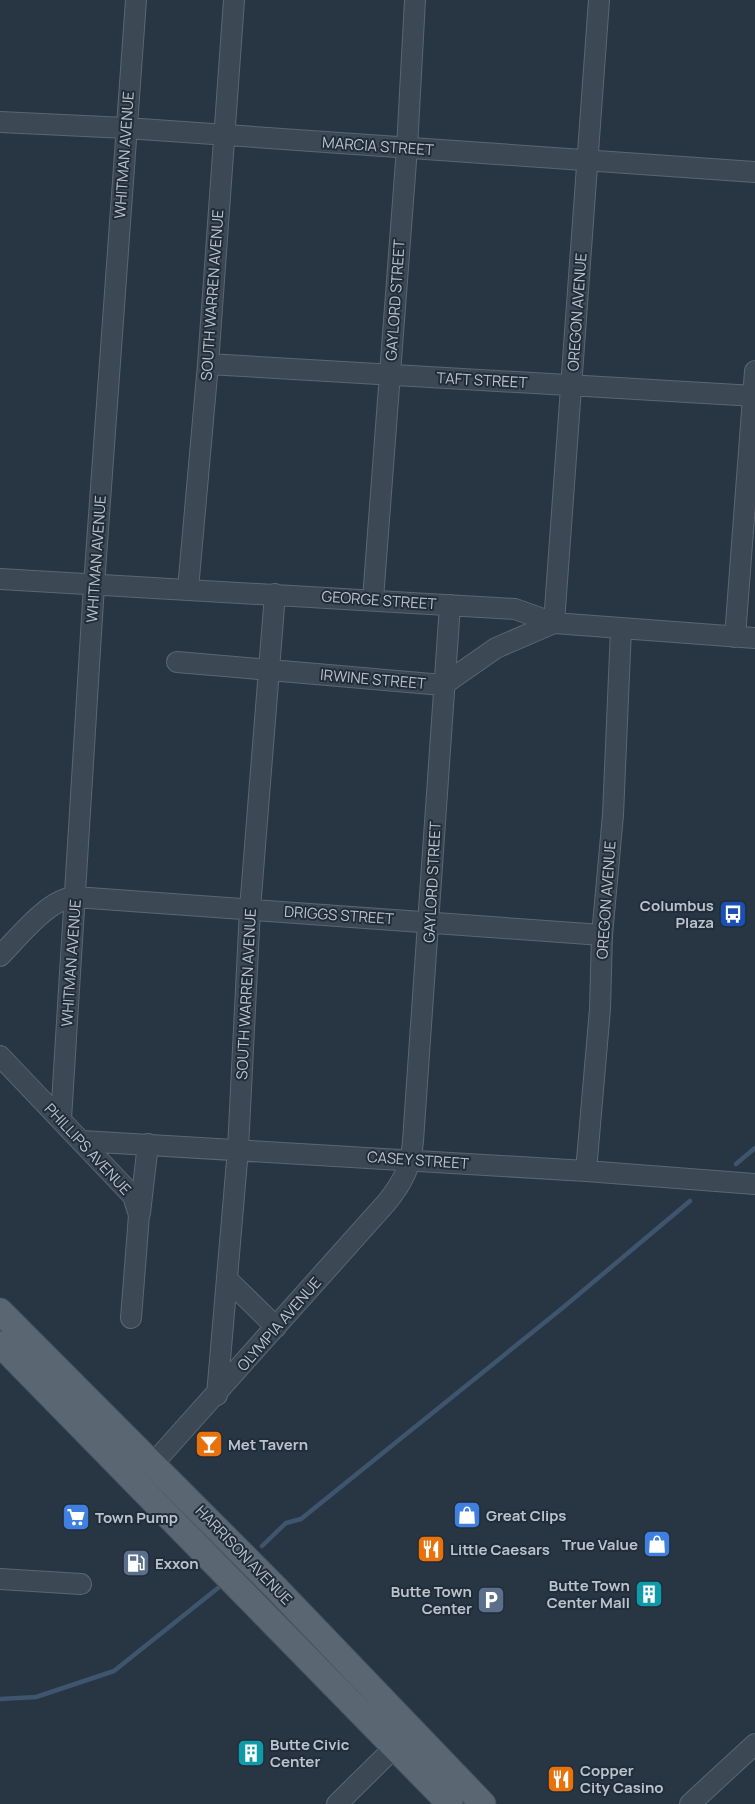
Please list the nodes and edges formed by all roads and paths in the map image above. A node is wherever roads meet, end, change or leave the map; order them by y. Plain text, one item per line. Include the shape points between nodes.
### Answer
1 (136, 0) edge
2 (234, 0) edge
3 (415, 0) edge
4 (599, 0) edge
5 (0, 122) edge
6 (126, 128) junction
7 (223, 134) junction
8 (407, 148) junction
9 (588, 160) junction
10 (755, 172) edge
11 (208, 364) junction
12 (755, 371) edge
13 (389, 374) junction
14 (571, 385) junction
15 (754, 396) edge
16 (0, 578) edge
17 (94, 585) junction
18 (188, 589) junction
19 (275, 594) junction
20 (373, 599) junction
21 (450, 605) junction
22 (554, 623) junction
23 (621, 629) junction
24 (745, 637) edge
25 (177, 662) dead end
26 (269, 669) junction
27 (443, 685) junction
28 (75, 897) junction
29 (250, 909) junction
30 (430, 921) junction
31 (602, 935) junction
32 (0, 956) edge
33 (0, 1056) edge
34 (60, 1119) junction
35 (82, 1141) junction
36 (148, 1144) junction
37 (238, 1149) junction
38 (411, 1160) junction
39 (586, 1171) junction
40 (755, 1184) edge
41 (139, 1215) junction
42 (228, 1280) junction
43 (0, 1311) edge
44 (131, 1318) dead end
45 (276, 1327) junction
46 (0, 1344) edge
47 (217, 1395) junction
48 (154, 1464) junction
49 (136, 1482) junction
50 (0, 1579) edge
51 (82, 1584) dead end
52 (413, 1730) junction
53 (755, 1744) edge
54 (395, 1747) junction
55 (337, 1804) edge
56 (450, 1804) edge
57 (482, 1804) edge
58 (690, 1804) edge

1 - 6 street, WHITMAN AVENUE
2 - 7 street, SOUTH WARREN AVENUE
3 - 8 street, GAYLORD STREET
4 - 9 street, OREGON AVENUE
5 - 6 street, MARCIA STREET
6 - 7 street, MARCIA STREET
6 - 17 street, WHITMAN AVENUE
7 - 8 street, MARCIA STREET
7 - 11 street, SOUTH WARREN AVENUE
8 - 9 street, MARCIA STREET
8 - 13 street, GAYLORD STREET
9 - 10 street, MARCIA STREET
9 - 14 street, OREGON AVENUE
11 - 13 street, TAFT STREET
11 - 18 street, SOUTH WARREN AVENUE
12 - 15 street
13 - 14 street, TAFT STREET
13 - 20 street, GAYLORD STREET
14 - 15 street, TAFT STREET
14 - 22 street, OREGON AVENUE
15 - 24 street
16 - 17 street, GEORGE STREET
17 - 18 street, GEORGE STREET
17 - 28 street, WHITMAN AVENUE
18 - 19 street, GEORGE STREET
19 - 20 street, GEORGE STREET
19 - 26 street, SOUTH WARREN AVENUE
20 - 21 street, GEORGE STREET
21 - 22 street, GEORGE STREET via 515,609
21 - 27 street, GAYLORD STREET
22 - 23 street, GEORGE STREET
22 - 27 street, IRWINE STREET via 496,648
23 - 24 street, GEORGE STREET
23 - 31 street, OREGON AVENUE via 613,816
25 - 26 street, IRWINE STREET
26 - 27 street, IRWINE STREET
26 - 29 street, SOUTH WARREN AVENUE
27 - 30 street, GAYLORD STREET
28 - 29 street, DRIGGS STREET
28 - 32 street via 58,901
28 - 34 street, WHITMAN AVENUE
29 - 30 street, DRIGGS STREET
29 - 37 street, SOUTH WARREN AVENUE
30 - 31 street, DRIGGS STREET
30 - 38 street, GAYLORD STREET
31 - 39 street, OREGON AVENUE via 600,1009
33 - 34 street, PHILLIPS AVENUE
34 - 35 street, PHILLIPS AVENUE
35 - 36 street, CASEY STREET
35 - 41 street, PHILLIPS AVENUE via 128,1189
36 - 37 street, CASEY STREET
36 - 41 street
37 - 38 street, CASEY STREET
37 - 42 street, SOUTH WARREN AVENUE
38 - 39 street, CASEY STREET
38 - 45 street, OLYMPIA AVENUE via 399,1187
39 - 40 street, CASEY STREET
41 - 44 street, PHILLIPS AVENUE
42 - 45 street
42 - 47 street, SOUTH WARREN AVENUE
43 - 48 main road, HARRISON AVENUE
45 - 47 street, OLYMPIA AVENUE
46 - 49 main road, HARRISON AVENUE
47 - 48 street, OLYMPIA AVENUE
48 - 49 street, OLYMPIA AVENUE
48 - 52 main road, HARRISON AVENUE
49 - 54 main road, HARRISON AVENUE
50 - 51 street
52 - 54 street
52 - 57 main road, HARRISON AVENUE
53 - 58 street
54 - 55 street
54 - 56 main road, HARRISON AVENUE

